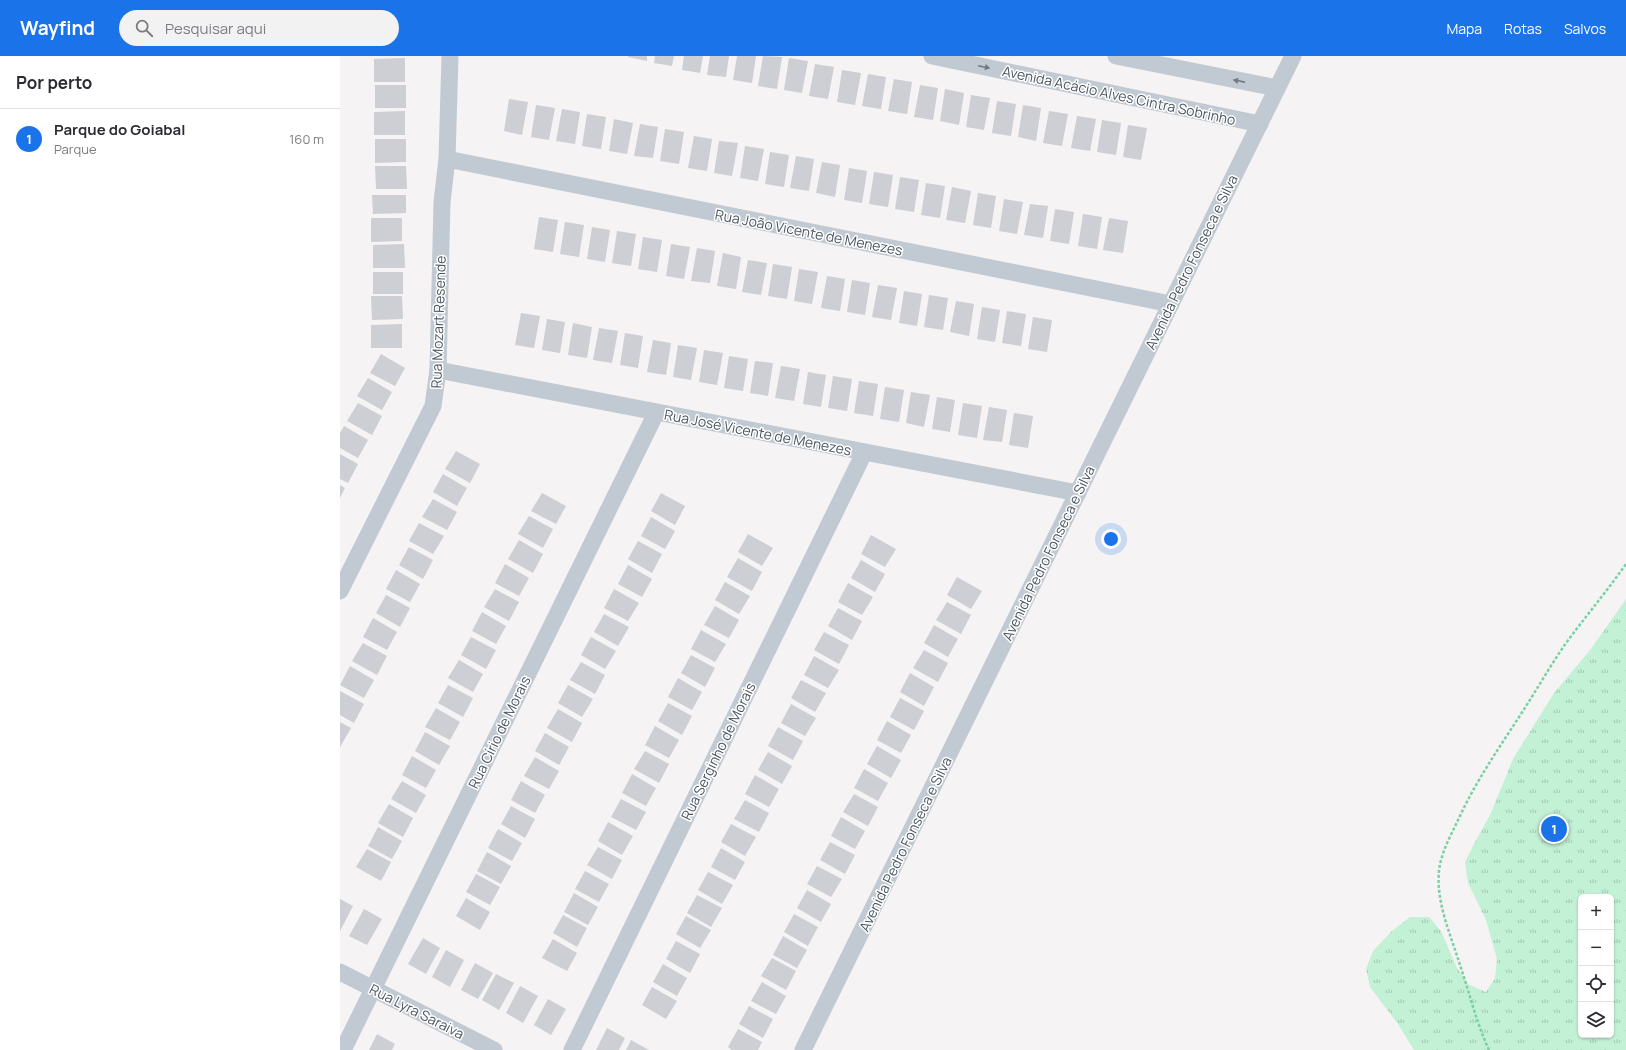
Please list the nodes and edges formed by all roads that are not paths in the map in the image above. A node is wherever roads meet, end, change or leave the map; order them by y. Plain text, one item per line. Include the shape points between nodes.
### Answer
1 (450, 56) edge
2 (932, 56) edge
3 (1116, 56) edge
4 (1293, 56) edge
5 (1277, 88) junction
6 (1260, 124) junction
7 (447, 159) junction
8 (1171, 304) junction
9 (438, 370) junction
10 (656, 413) junction
11 (864, 452) junction
12 (1078, 493) junction
13 (340, 591) edge
14 (340, 972) edge
15 (373, 989) junction
16 (343, 1050) edge
17 (494, 1050) edge
18 (572, 1050) edge
19 (803, 1050) edge

1 - 7 street, Rua Mozart Resende
2 -> 6 street, Avenida Acácio Alves Cintra Sobrinho
5 -> 3 street
4 - 5 street, Avenida Pedro Fonseca e Silva
5 - 6 street, Avenida Pedro Fonseca e Silva
6 - 8 street, Avenida Pedro Fonseca e Silva
7 - 8 street, Rua João Vicente de Menezes
7 - 9 street, Rua Mozart Resende via 442,202
8 - 12 street, Avenida Pedro Fonseca e Silva
9 - 10 street, Rua José Vicente de Menezes
9 - 13 street, Rua Mozart Resende via 433,406
10 - 11 street, Rua José Vicente de Menezes
10 - 15 street, Rua Círio de Morais
11 - 12 street, Rua José Vicente de Menezes
11 - 18 street, Rua Serginho de Morais
12 - 19 street, Avenida Pedro Fonseca e Silva
14 - 15 street, Rua Lyra Saraiva
15 - 16 street, Rua Círio de Morais
15 - 17 street, Rua Lyra Saraiva

